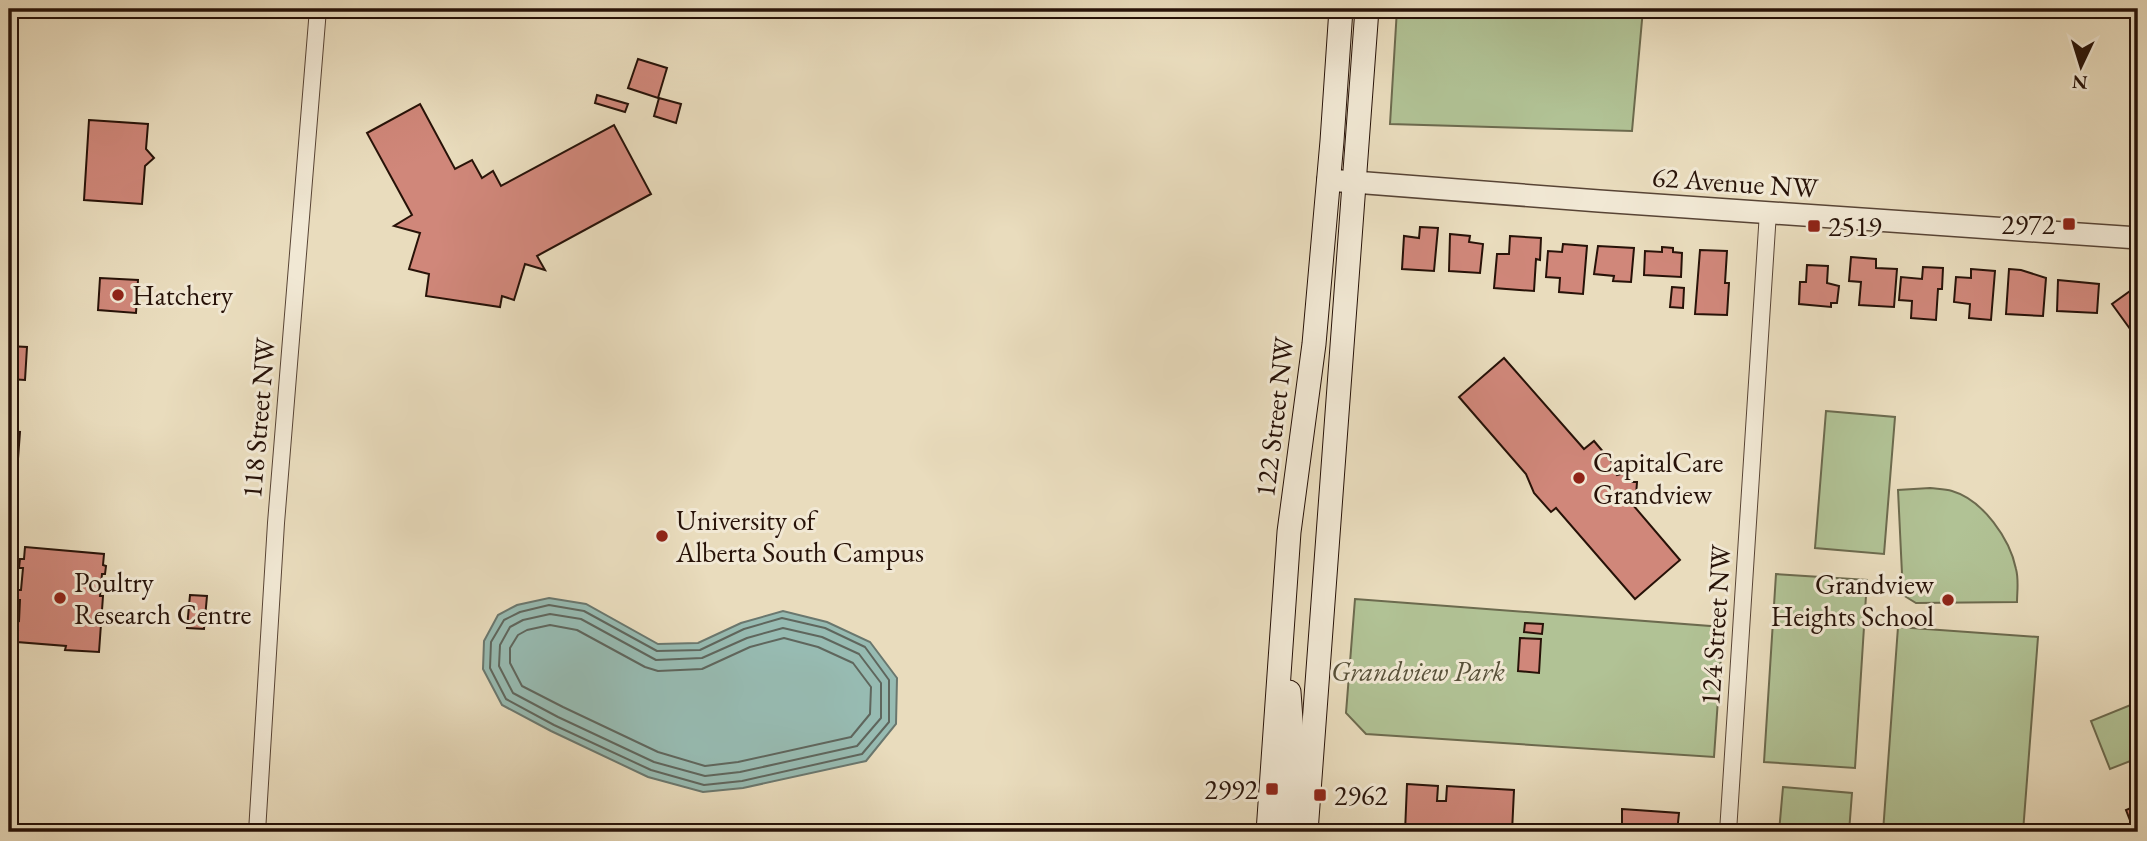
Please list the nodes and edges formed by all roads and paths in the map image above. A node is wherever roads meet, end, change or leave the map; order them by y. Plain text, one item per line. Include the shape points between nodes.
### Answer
1 (317, 9) edge
2 (1340, 9) edge
3 (1367, 9) edge
4 (1328, 180) junction
5 (1355, 182) junction
6 (1768, 212) junction
7 (2138, 238) edge
8 (1283, 619) junction
9 (257, 832) edge
10 (1268, 832) edge
11 (1288, 832) edge
12 (1306, 832) edge
13 (1728, 832) edge

1 - 9 street, 118 Street NW via 276,523
2 - 4 main road, 122 Street NW
3 - 5 main road, 122 Street NW
4 - 5 street, 62 Avenue NW
4 - 8 main road, 122 Street NW
5 - 6 street, 62 Avenue NW
5 - 12 main road, 122 Street NW
6 - 7 street, 62 Avenue NW
6 - 13 street, 124 Street NW
8 - 10 main road, 122 Street NW
8 - 11 main road via 1292,729

